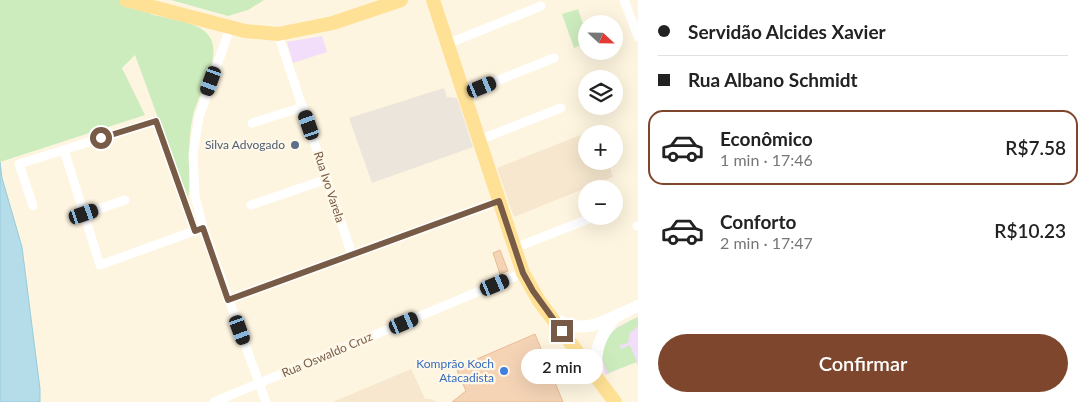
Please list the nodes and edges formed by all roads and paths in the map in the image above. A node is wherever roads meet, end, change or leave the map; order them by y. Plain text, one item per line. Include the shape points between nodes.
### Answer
1 (126, 0) edge
2 (400, 0) edge
3 (624, 0) edge
4 (431, 2) edge
5 (541, 6) dead end
6 (230, 28) junction
7 (278, 34) junction
8 (638, 37) edge
9 (447, 44) junction
10 (554, 58) dead end
11 (464, 94) junction
12 (302, 106) junction
13 (561, 108) dead end
14 (252, 123) dead end
15 (479, 140) junction
16 (64, 150) junction
17 (327, 179) junction
18 (125, 200) dead end
19 (499, 201) junction
20 (251, 205) dead end
21 (33, 206) dead end
22 (84, 214) junction
23 (578, 223) edge
24 (199, 229) junction
25 (515, 248) junction
26 (352, 255) junction
27 (523, 273) junction
28 (228, 300) junction
29 (638, 306) edge
30 (617, 315) junction
31 (551, 317) junction
32 (596, 377) junction
33 (259, 383) junction
34 (214, 402) edge
35 (266, 402) edge
36 (615, 402) edge

1 - 6 main road
2 - 7 main road via 333,23
3 - 8 street
4 - 9 main road
5 - 9 street
6 - 7 main road
6 - 24 street via 204,98 194,138 193,173
7 - 12 street, Rua Ivo Varela
9 - 11 main road
10 - 11 street
11 - 15 main road
12 - 14 street
12 - 17 street, Rua Ivo Varela
13 - 15 street
15 - 19 main road
16 - 21 street via 19,164
16 - 22 street
16 - 24 street via 156,121
17 - 20 street
17 - 26 street, Rua Ivo Varela
18 - 22 street
19 - 25 main road
19 - 26 street
22 - 24 street via 100,265
23 - 25 street
24 - 28 street
25 - 27 main road
26 - 28 street
27 - 31 main road
27 - 33 street, Rua Oswaldo Cruz
28 - 33 street
29 - 30 street
30 - 31 street via 584,328 564,325
30 - 32 street via 600,338 595,358
31 - 32 main road
32 - 36 main road
33 - 34 street, Rua Oswaldo Cruz
33 - 35 street

